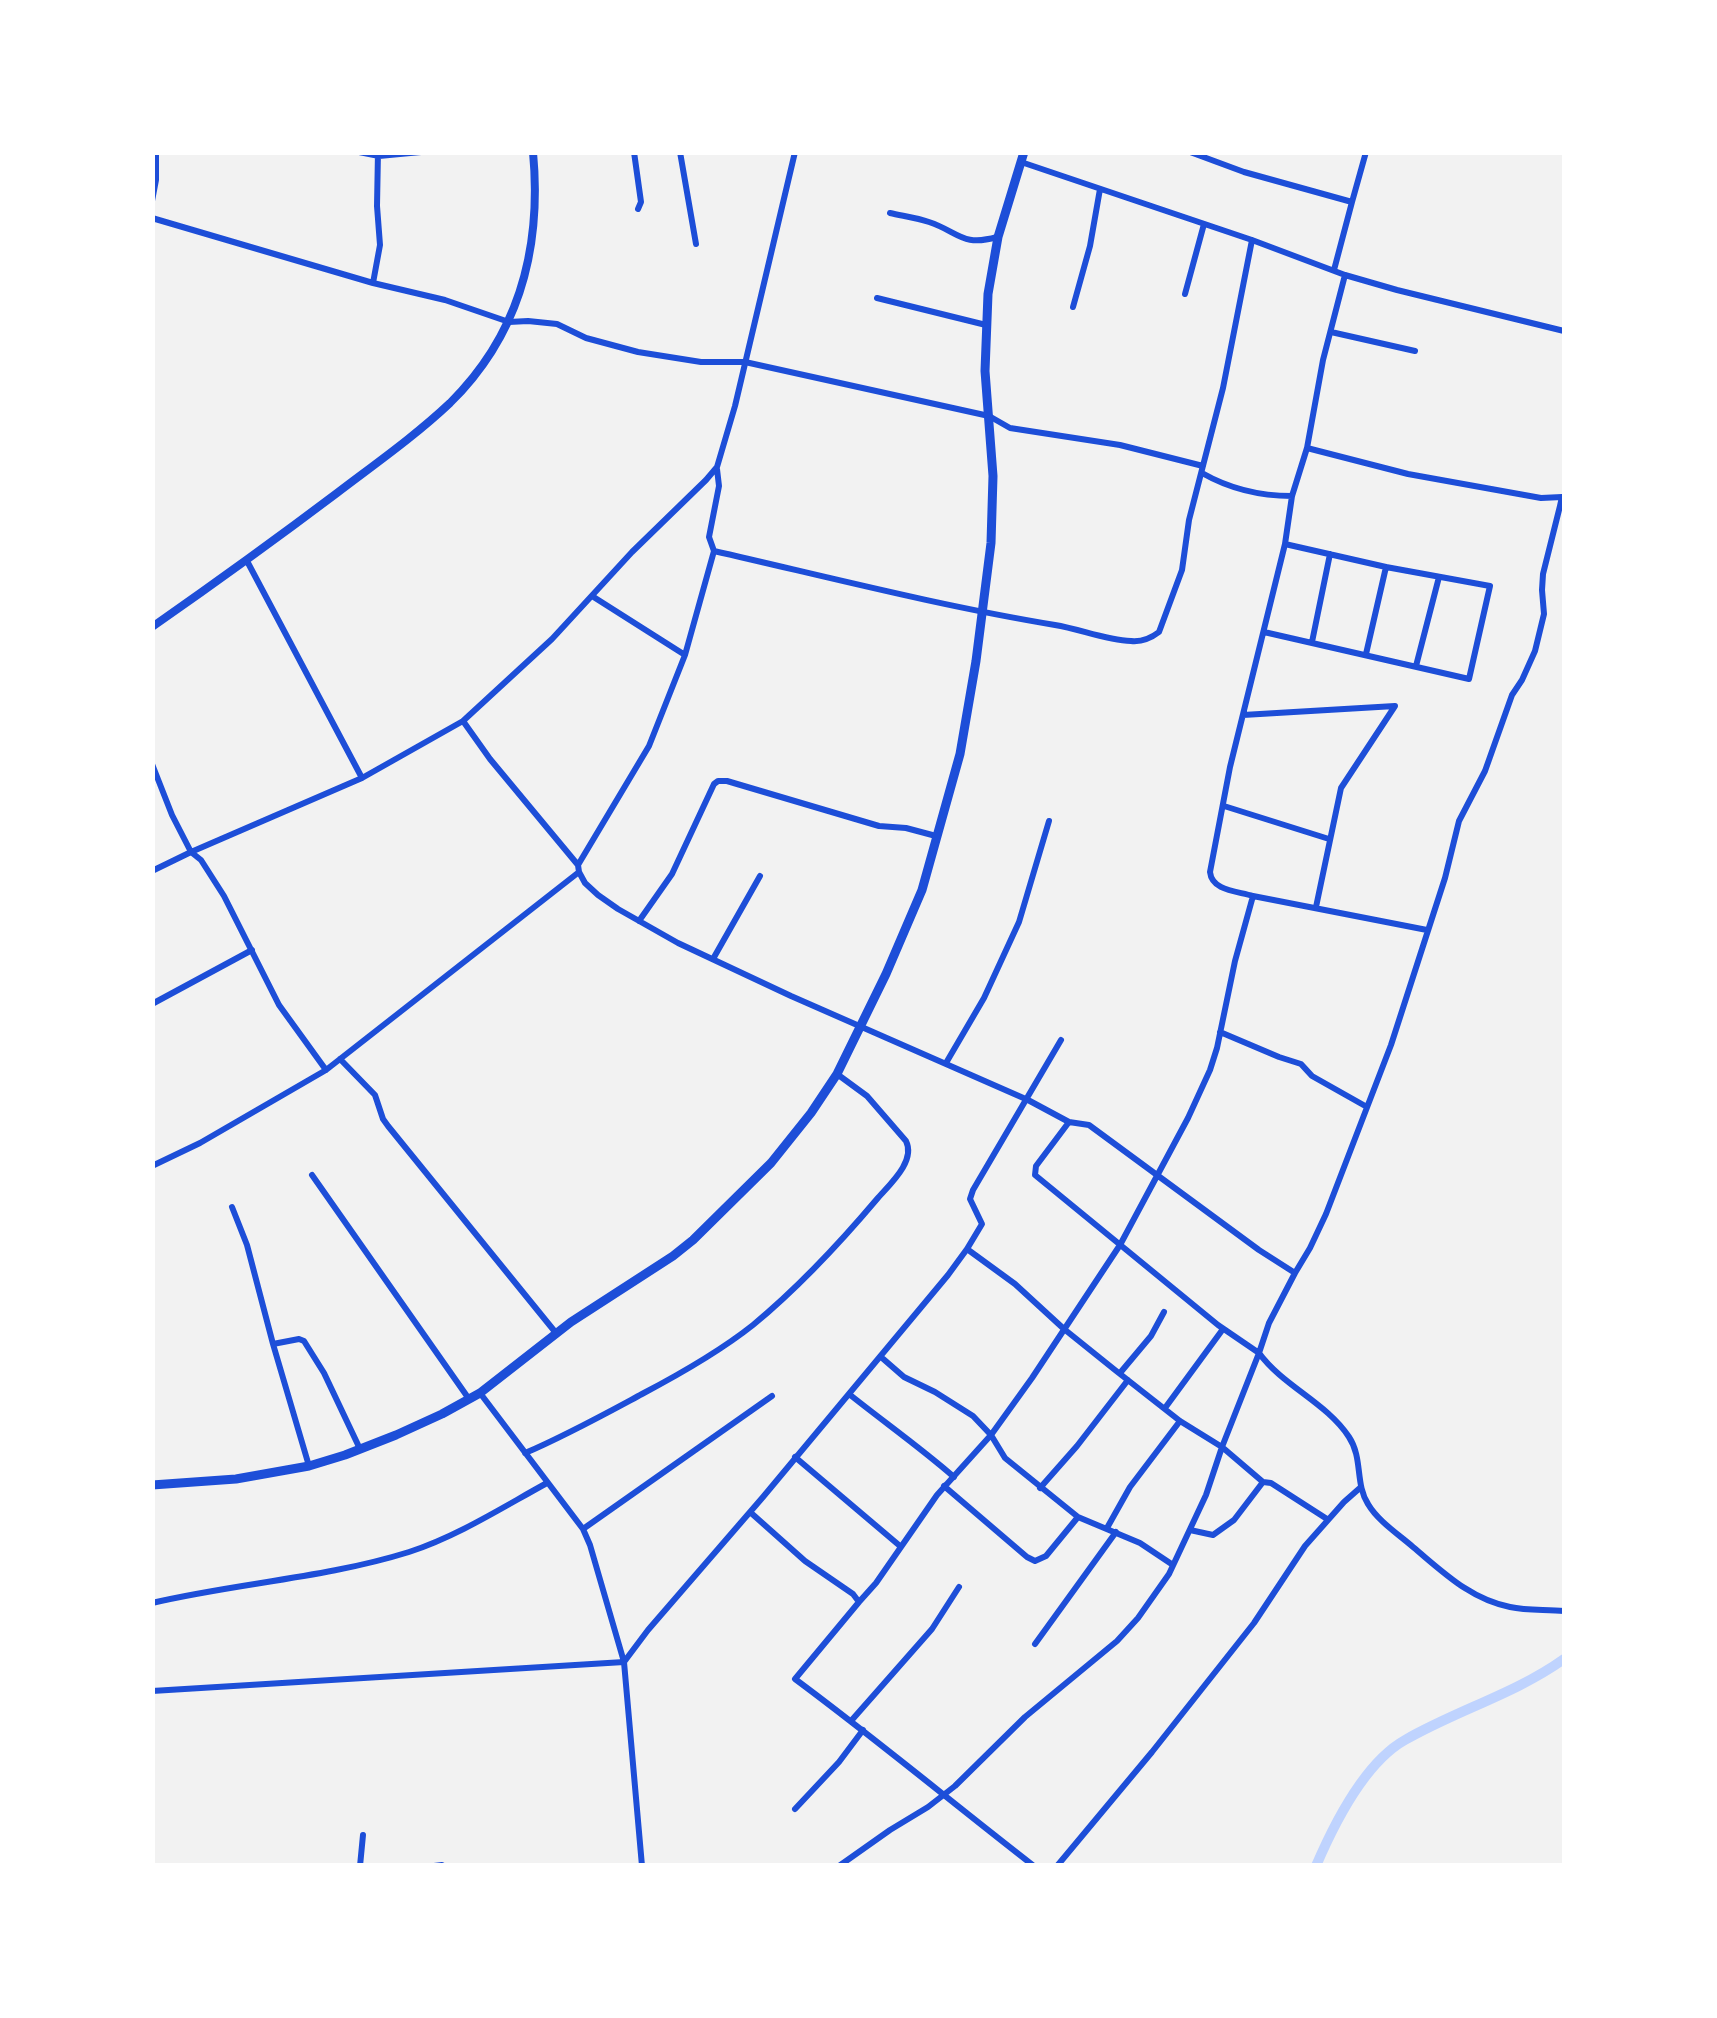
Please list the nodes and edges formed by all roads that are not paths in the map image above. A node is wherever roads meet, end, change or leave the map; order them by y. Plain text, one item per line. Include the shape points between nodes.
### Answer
1 (156, 152) edge
2 (359, 152) edge
3 (421, 152) edge
4 (533, 152) edge
5 (634, 152) edge
6 (680, 152) edge
7 (795, 152) edge
8 (1190, 152) edge
9 (1366, 152) edge
10 (379, 154) edge
11 (1022, 155) edge
12 (1100, 189) junction
13 (152, 201) edge
14 (1352, 202) junction
15 (638, 210) dead end
16 (890, 212) dead end
17 (152, 218) edge
18 (1204, 224) junction
19 (998, 237) junction
20 (1252, 240) junction
21 (696, 244) dead end
22 (1334, 270) junction
23 (1345, 275) junction
24 (373, 282) junction
25 (1186, 294) dead end
26 (877, 298) dead end
27 (1073, 306) dead end
28 (508, 322) junction
29 (986, 325) junction
30 (1564, 331) edge
31 (1331, 332) junction
32 (1414, 350) dead end
33 (745, 362) junction
34 (989, 416) junction
35 (1307, 448) junction
36 (716, 467) junction
37 (1202, 470) junction
38 (1564, 488) edge
39 (1292, 496) junction
40 (1562, 504) edge
41 (1285, 544) junction
42 (714, 551) junction
43 (1330, 554) junction
44 (247, 561) junction
45 (1386, 567) junction
46 (1439, 577) junction
47 (592, 596) junction
48 (982, 612) junction
49 (152, 627) edge
50 (1264, 632) junction
51 (1312, 642) junction
52 (1366, 654) junction
53 (685, 655) junction
54 (1416, 666) junction
55 (1243, 715) junction
56 (463, 722) junction
57 (152, 764) edge
58 (362, 778) junction
59 (1224, 806) junction
60 (1049, 821) dead end
61 (936, 836) junction
62 (1329, 839) junction
63 (190, 852) junction
64 (579, 868) junction
65 (152, 870) edge
66 (760, 876) dead end
67 (1252, 896) junction
68 (1316, 906) junction
69 (639, 921) junction
70 (1428, 930) junction
71 (252, 950) junction
72 (713, 959) junction
73 (152, 1004) edge
74 (860, 1025) junction
75 (1220, 1032) junction
76 (1061, 1040) dead end
77 (340, 1059) junction
78 (946, 1063) junction
79 (326, 1070) junction
80 (837, 1074) junction
81 (1028, 1100) junction
82 (1366, 1107) junction
83 (1069, 1122) junction
84 (152, 1166) edge
85 (312, 1174) dead end
86 (1157, 1176) junction
87 (232, 1207) dead end
88 (1120, 1245) junction
89 (967, 1249) junction
90 (1295, 1273) junction
91 (1164, 1312) dead end
92 (1223, 1328) junction
93 (1064, 1329) junction
94 (556, 1333) junction
95 (273, 1344) junction
96 (1259, 1353) junction
97 (880, 1357) junction
98 (1120, 1373) junction
99 (1128, 1380) junction
100 (480, 1393) junction
101 (850, 1394) junction
102 (772, 1396) dead end
103 (470, 1399) junction
104 (1165, 1408) junction
105 (1180, 1420) junction
106 (990, 1435) junction
107 (1222, 1446) junction
108 (360, 1450) junction
109 (525, 1453) junction
110 (796, 1457) junction
111 (309, 1466) junction
112 (954, 1478) junction
113 (1263, 1482) junction
114 (547, 1483) junction
115 (152, 1486) edge
116 (944, 1486) junction
117 (1362, 1487) junction
118 (1040, 1488) junction
119 (750, 1512) junction
120 (1078, 1517) junction
121 (1327, 1520) junction
122 (1107, 1528) junction
123 (583, 1529) junction
124 (1190, 1530) junction
125 (1116, 1532) junction
126 (900, 1546) junction
127 (1173, 1565) junction
128 (959, 1587) dead end
129 (859, 1602) junction
130 (152, 1603) edge
131 (1564, 1610) edge
132 (1035, 1644) dead end
133 (624, 1662) junction
134 (152, 1690) edge
135 (851, 1720) junction
136 (863, 1730) junction
137 (942, 1796) junction
138 (795, 1810) dead end
139 (363, 1836) dead end
140 (442, 1865) edge
141 (360, 1866) edge
142 (434, 1866) edge
143 (642, 1866) edge
144 (839, 1866) edge
145 (1034, 1866) edge
146 (1057, 1866) edge

1 - 13 street
2 - 10 street
3 - 10 street
4 - 28 street via 536,216
5 - 15 street
6 - 21 street
7 - 33 street
8 - 14 street
9 - 14 street
10 - 24 street via 380,245
11 - 12 street
11 - 19 main road
12 - 18 street
12 - 27 street
14 - 22 street
16 - 19 street via 965,240
17 - 24 street
18 - 20 street
18 - 25 street
19 - 29 main road
20 - 22 street
20 - 37 street
22 - 23 street
23 - 30 street
23 - 31 street
24 - 28 street
26 - 29 street
28 - 33 street via 557,324 638,352
28 - 44 street via 450,402
29 - 34 main road
31 - 32 street
31 - 35 street
33 - 34 street
33 - 36 street
34 - 37 street via 1010,428 1120,445
34 - 48 main road via 991,543
35 - 39 street
35 - 40 street
36 - 42 street
36 - 47 street
37 - 39 street via 1242,490
37 - 48 street via 1182,570 1152,638 1128,641
38 - 40 street
39 - 41 street
40 - 70 street via 1542,583 1541,633 1458,821
41 - 43 street
41 - 50 street
42 - 48 street
42 - 53 street
43 - 45 street
43 - 51 street
44 - 49 street
44 - 58 street
45 - 46 street
45 - 52 street
46 - 54 street
46 - 54 street via 1490,586 1481,634 1469,679
47 - 53 street
47 - 56 street
48 - 61 main road via 960,754
50 - 51 street
50 - 55 street
51 - 52 street
52 - 54 street
53 - 64 street via 649,746
55 - 59 street
55 - 62 street via 1395,706 1342,788
56 - 58 street
56 - 64 street
57 - 63 street
58 - 63 street
59 - 62 street
59 - 67 street via 1210,878
60 - 78 street via 1018,922
61 - 69 street via 718,780 672,874
61 - 74 main road via 916,907
62 - 68 street
63 - 65 street
63 - 71 street via 224,896
64 - 69 street via 585,884
64 - 77 street
66 - 72 street
67 - 68 street
67 - 75 street
68 - 70 street
69 - 72 street
70 - 82 street
71 - 73 street
71 - 79 street via 278,1005
72 - 74 street
74 - 78 street
74 - 80 main road
75 - 82 street via 1301,1064
75 - 86 street via 1200,1092
76 - 81 street
77 - 79 street
77 - 94 street via 375,1095 388,1126
78 - 81 street
79 - 84 street
80 - 94 main road via 771,1162 693,1240
80 - 109 street via 906,1140 907,1160 893,1180 823,1260 732,1340
81 - 83 street
81 - 89 street via 973,1190 970,1199 982,1224
82 - 90 street via 1326,1214
83 - 86 street via 1088,1125
83 - 88 street via 1035,1174
85 - 103 street
86 - 88 street
86 - 90 street
87 - 95 street
88 - 92 street
88 - 93 street
89 - 93 street
89 - 97 street
90 - 96 street
91 - 98 street
92 - 96 street
92 - 104 street
93 - 98 street
93 - 106 street
94 - 100 main road
95 - 108 street via 304,1341
95 - 111 street
96 - 107 street
96 - 117 street via 1350,1438
97 - 101 street
97 - 106 street via 974,1416
98 - 99 street
99 - 104 street
99 - 118 street
100 - 103 main road
100 - 109 street
101 - 110 street
101 - 112 street
102 - 123 street
103 - 108 main road
104 - 105 street
105 - 107 street
105 - 122 street
106 - 112 street
106 - 118 street
107 - 113 street
107 - 124 street
108 - 111 main road
109 - 114 street
110 - 119 street
110 - 126 street
111 - 115 main road
112 - 116 street
113 - 121 street
113 - 124 street via 1226,1528 1213,1536
114 - 123 street
114 - 130 street via 411,1551
116 - 120 street via 1035,1561
116 - 126 street
117 - 121 street
117 - 131 street via 1369,1506 1451,1580 1514,1608
118 - 120 street
119 - 129 street
119 - 133 street
120 - 122 street
121 - 146 street via 1254,1623
122 - 125 street
123 - 133 street
124 - 127 street
125 - 127 street
125 - 132 street
126 - 129 street
127 - 137 street via 1117,1641
128 - 135 street via 932,1629
129 - 135 street via 795,1679
133 - 134 street
133 - 143 street
135 - 136 street
136 - 137 street
136 - 138 street
137 - 144 street
137 - 145 street
139 - 141 street
140 - 142 street

